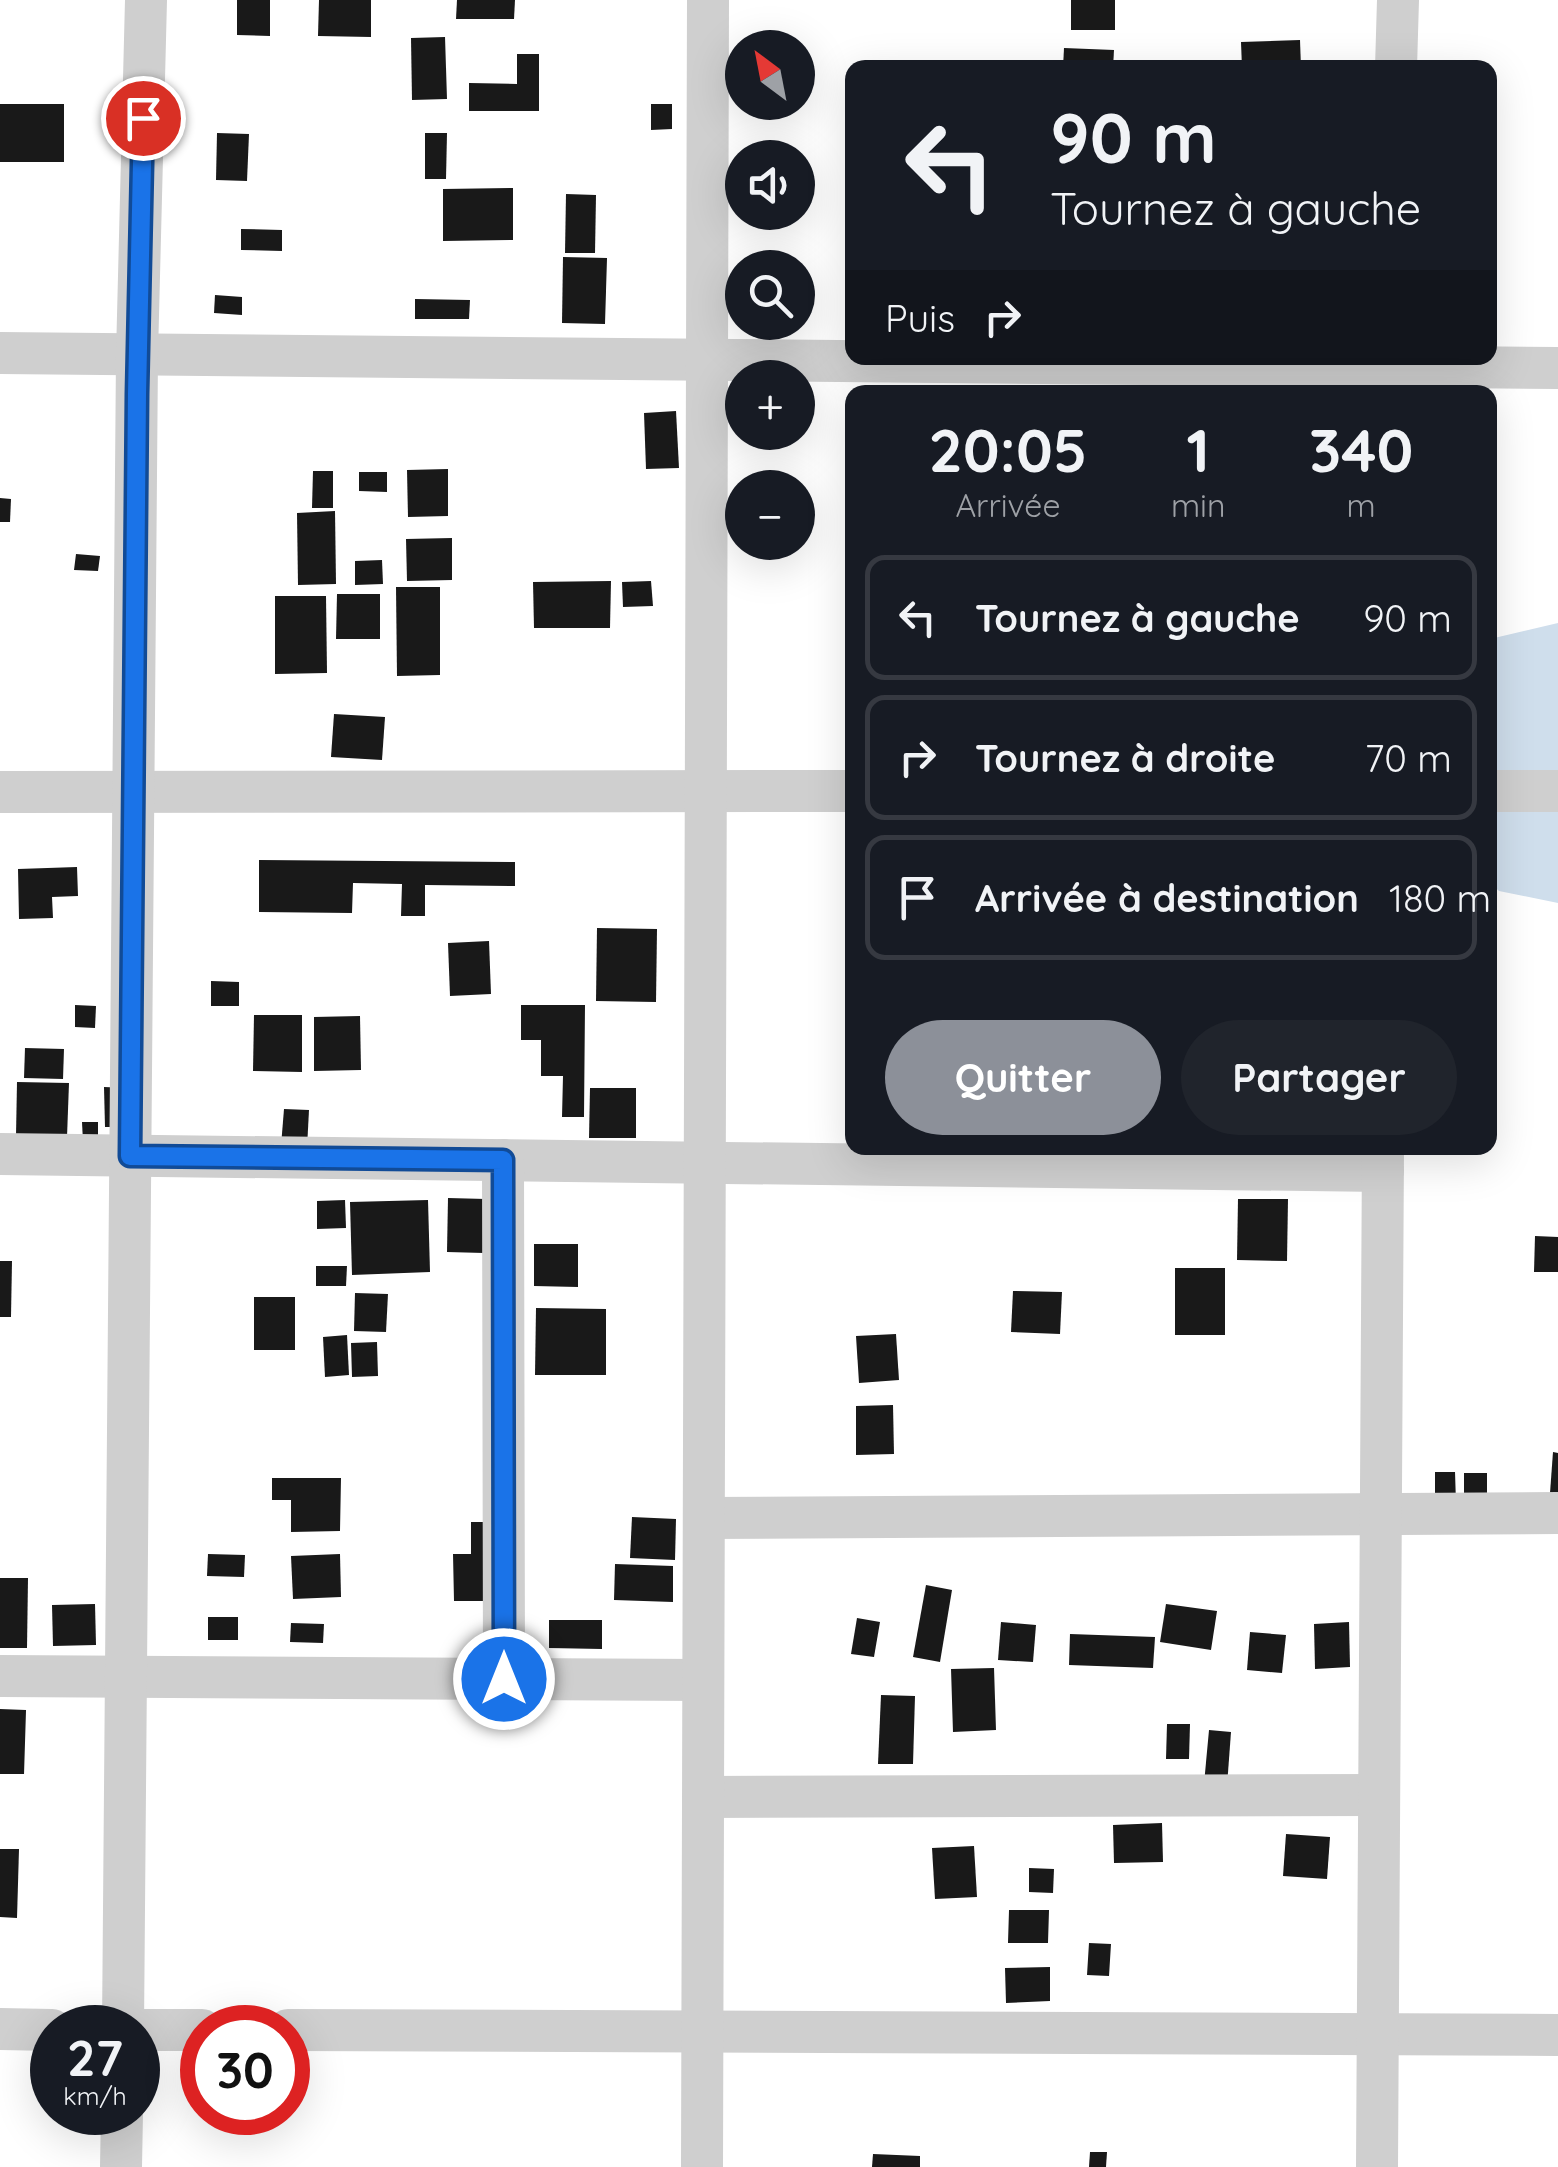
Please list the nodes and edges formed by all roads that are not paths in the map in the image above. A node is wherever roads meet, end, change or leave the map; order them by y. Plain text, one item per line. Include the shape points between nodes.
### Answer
1 (146, 0) edge
2 (708, 0) edge
3 (1398, 0) edge
4 (1396, 60) edge
5 (0, 353) edge
6 (137, 354) junction
7 (707, 360) junction
8 (845, 362) edge
9 (991, 365) edge
10 (1558, 368) edge
11 (1388, 372) edge
12 (1497, 791) edge
13 (1558, 791) edge
14 (0, 792) edge
15 (134, 792) junction
16 (706, 792) junction
17 (845, 792) edge
18 (0, 1154) edge
19 (130, 1156) junction
20 (1383, 1159) edge
21 (503, 1160) junction
22 (705, 1162) junction
23 (1558, 1513) edge
24 (1381, 1514) junction
25 (704, 1518) junction
26 (0, 1676) edge
27 (125, 1676) junction
28 (504, 1679) junction
29 (703, 1680) junction
30 (1379, 1795) junction
31 (703, 1797) junction
32 (123, 2005) edge
33 (0, 2030) edge
34 (30, 2030) edge
35 (310, 2030) edge
36 (702, 2032) junction
37 (1378, 2035) junction
38 (1558, 2035) edge
39 (122, 2135) edge
40 (122, 2167) edge
41 (702, 2167) edge
42 (1377, 2167) edge

1 - 6 street
2 - 7 street
3 - 4 street
5 - 6 street
6 - 7 street
6 - 15 street
7 - 8 street
7 - 16 street
9 - 11 street
10 - 11 street
12 - 13 street
14 - 15 street
15 - 16 street
15 - 19 street
16 - 17 street
16 - 22 street
18 - 19 street
19 - 21 street
19 - 27 street
20 - 22 street
20 - 24 street
21 - 22 street
21 - 28 street
22 - 25 street
23 - 24 street
24 - 25 street
24 - 30 street
25 - 29 street
26 - 27 street
27 - 28 street
27 - 32 street
28 - 29 street
29 - 31 street
30 - 31 street
30 - 37 street
31 - 36 street
33 - 34 street
35 - 36 street
36 - 37 street
36 - 41 street
37 - 38 street
37 - 42 street
39 - 40 street

